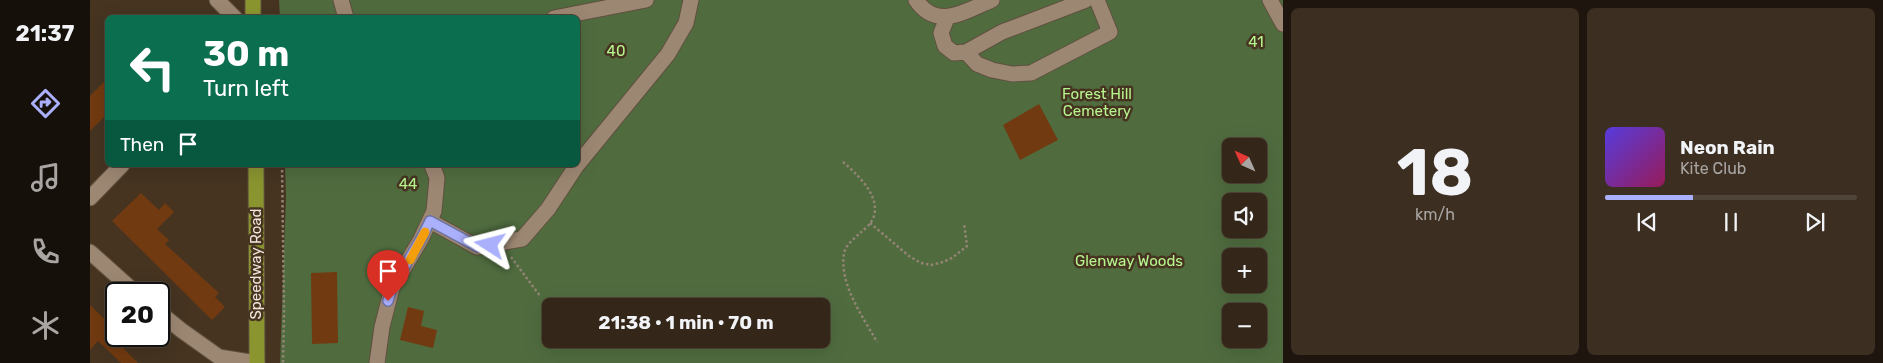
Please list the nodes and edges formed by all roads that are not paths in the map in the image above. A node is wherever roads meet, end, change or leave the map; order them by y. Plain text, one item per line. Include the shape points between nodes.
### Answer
1 (217, 0) edge
2 (253, 0) edge
3 (341, 0) edge
4 (646, 0) edge
5 (690, 0) edge
6 (916, 0) edge
7 (992, 0) edge
8 (1086, 0) edge
9 (1097, 0) edge
10 (1270, 0) edge
11 (232, 15) edge
12 (253, 15) edge
13 (345, 15) edge
14 (569, 15) edge
15 (946, 18) junction
16 (1283, 24) edge
17 (966, 52) junction
18 (580, 161) edge
19 (120, 167) edge
20 (256, 167) edge
21 (433, 167) edge
22 (576, 167) edge
23 (90, 198) edge
24 (430, 221) junction
25 (90, 252) edge
26 (124, 282) edge
27 (170, 321) edge
28 (257, 363) edge
29 (377, 363) edge

1 - 11 street
2 - 12 main road
3 - 13 street
4 - 14 street
5 - 18 street via 686,23 668,54
6 - 15 street via 928,13
7 - 15 street
8 - 17 street via 1002,32
9 - 17 street via 1110,32 1031,73 992,70 978,64
10 - 16 street
15 - 17 street via 941,33 945,46 954,53
19 - 23 street
20 - 28 main road, Speedway Road
21 - 24 street via 437,178
22 - 24 street via 548,209 522,239 478,247
24 - 29 street via 392,288
25 - 26 street
27 - 28 street via 219,357

